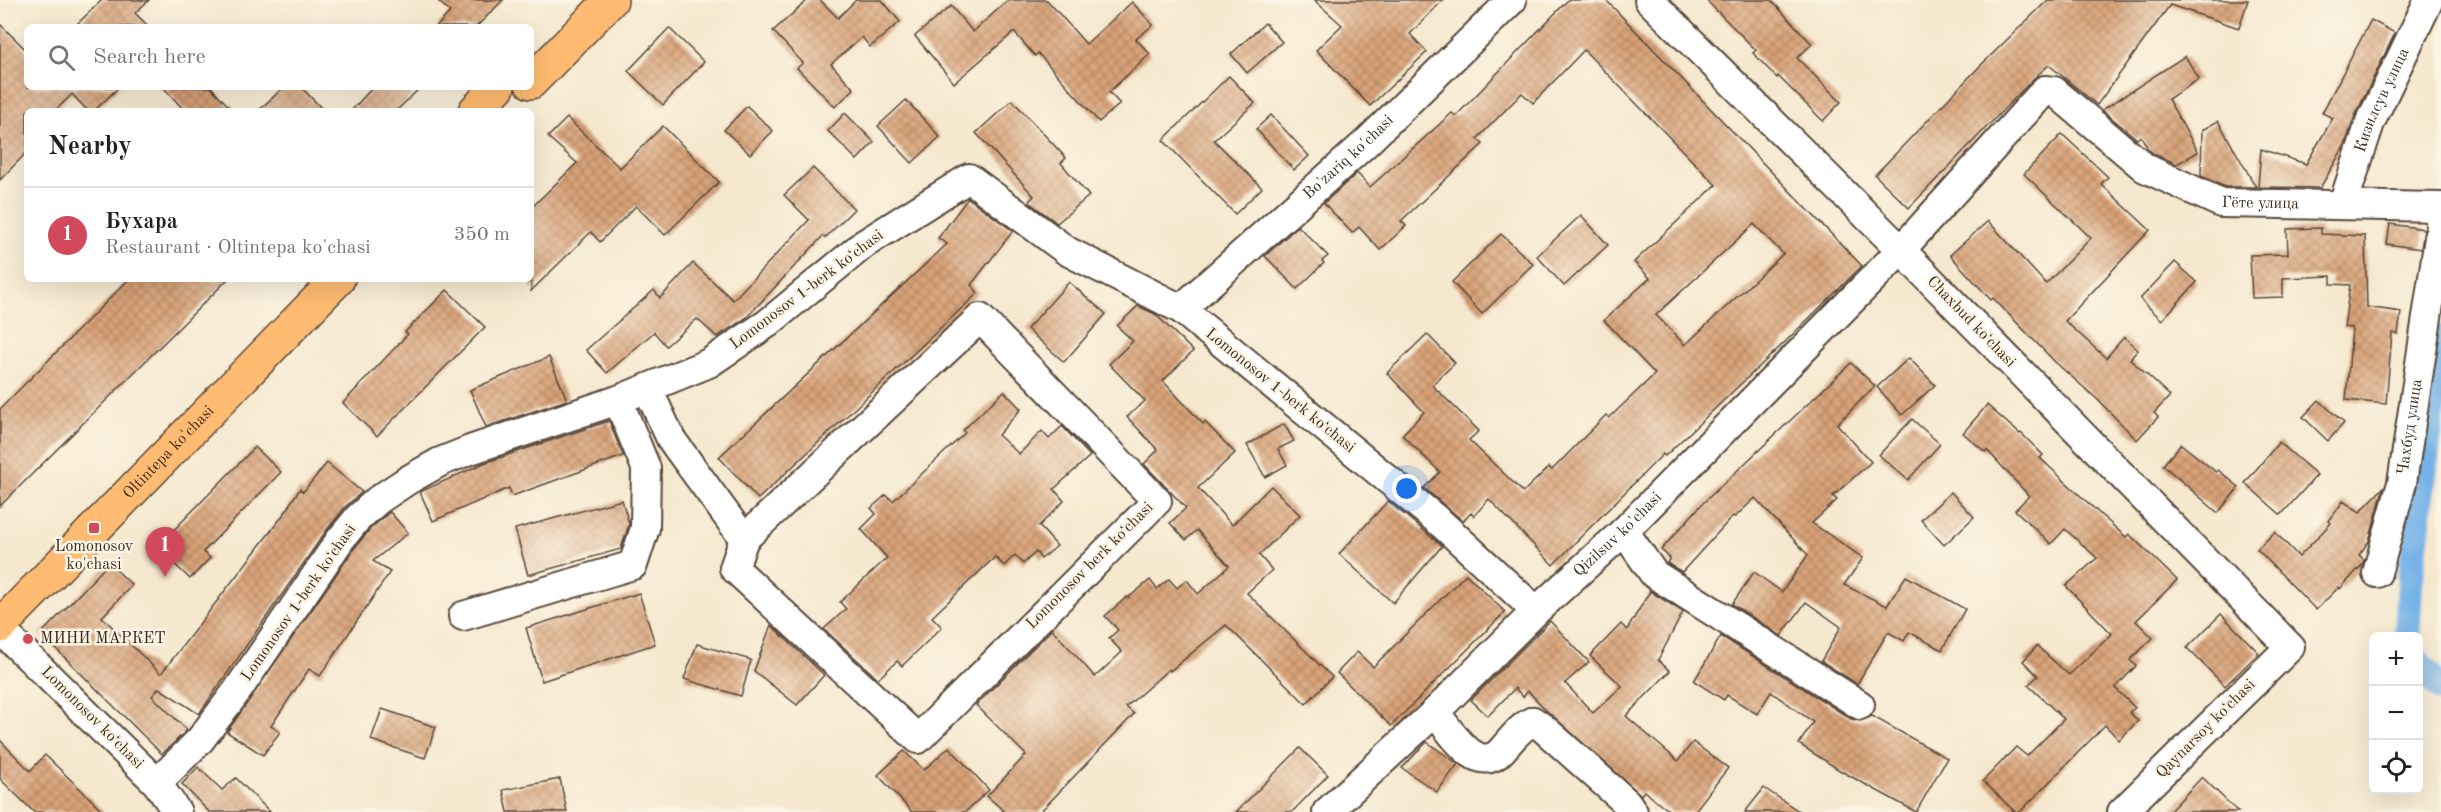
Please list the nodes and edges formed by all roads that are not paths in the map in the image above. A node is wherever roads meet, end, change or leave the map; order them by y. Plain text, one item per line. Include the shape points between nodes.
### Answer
1 (584, 0) edge
2 (611, 0) edge
3 (1512, 0) edge
4 (1649, 0) edge
5 (2429, 0) edge
6 (534, 51) edge
7 (534, 79) edge
8 (495, 90) edge
9 (523, 90) edge
10 (478, 108) edge
11 (505, 108) edge
12 (2343, 204) junction
13 (2441, 207) edge
14 (1901, 250) junction
15 (307, 282) edge
16 (335, 282) edge
17 (1180, 309) junction
18 (648, 388) junction
19 (618, 400) junction
20 (1624, 531) junction
21 (744, 539) junction
22 (2377, 573) dead end
23 (0, 593) edge
24 (1536, 611) junction
25 (463, 616) dead end
26 (0, 627) edge
27 (2290, 647) joint
28 (1860, 705) dead end
29 (1435, 712) junction
30 (157, 783) junction
31 (177, 812) edge
32 (1327, 812) edge
33 (1633, 812) edge
34 (2122, 812) edge

1 - 6 main road
2 - 7 main road
3 - 17 street, Bo'zariq ko'chasi via 1367,142
4 - 14 street, Chaxbud koʻchasi
5 - 12 street, Кизилсув улица via 2370,123
8 - 10 main road
9 - 11 main road
12 - 13 street, Гёте улица
12 - 14 street, Гёте улица via 2221,203 2145,168 2054,92 2045,90
13 - 22 street, Чахбуд улица via 2402,483
14 - 20 street, Qizilsuv ko'chasi
14 - 27 street, Chaxbud koʻchasi
15 - 23 main road, Oltintepa ko'chasi
16 - 26 main road, Oltintepa ko'chasi
17 - 18 street, Lomonosov 1-berk koʻchasi via 1067,251 969,178 864,244 768,323 709,363
17 - 24 street, Lomonosov 1-berk koʻchasi via 1442,524
18 - 19 street, Lomonosov 1-berk koʻchasi
18 - 21 street via 671,439
19 - 25 street via 646,468 645,528 633,565
19 - 30 street, Lomonosov 1-berk koʻchasi via 470,450 408,480 378,500 340,540 200,740
20 - 24 street, Qizilsuv ko'chasi
20 - 28 street via 1654,574
21 - 21 street, Lomonosov berk koʻchasi via 980,318 1157,501 918,739 734,568
24 - 29 street, Qizilsuv ko'chasi
26 - 30 street, Lomonosov koʻchasi
27 - 34 street, Qaynarsoy koʻchasi
29 - 32 street, Qizilsuv ko'chasi
29 - 33 street via 1474,757 1485,760 1499,754 1533,721
30 - 31 street, Lomonosov koʻchasi

